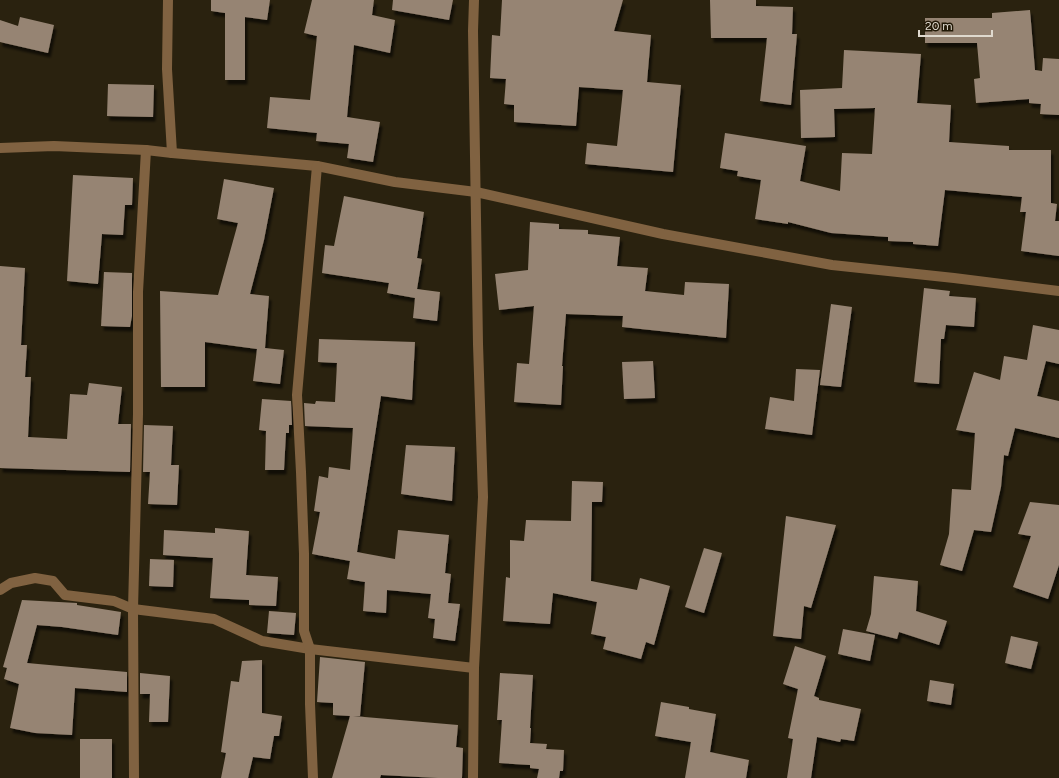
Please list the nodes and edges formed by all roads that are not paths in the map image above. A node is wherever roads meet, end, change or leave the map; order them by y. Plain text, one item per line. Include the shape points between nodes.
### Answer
1 (168, 0) edge
2 (474, 0) edge
3 (0, 148) edge
4 (146, 150) junction
5 (172, 153) junction
6 (317, 166) junction
7 (476, 192) junction
8 (1059, 291) edge
9 (0, 590) edge
10 (133, 609) junction
11 (310, 649) junction
12 (474, 668) junction
13 (134, 778) edge
14 (313, 778) edge
15 (473, 778) edge

1 - 5 street via 167,69
2 - 7 street
3 - 4 street via 54,146
4 - 5 street
4 - 10 street via 138,292 138,422
5 - 6 street
6 - 7 street via 395,182
6 - 11 street via 297,395 304,554 304,631
7 - 8 street via 663,234 832,265
7 - 12 street via 483,497
9 - 10 street via 11,583 35,578 53,582 65,595 114,601
10 - 11 street via 214,619 262,641
10 - 13 street
11 - 12 street
11 - 14 street
12 - 15 street

